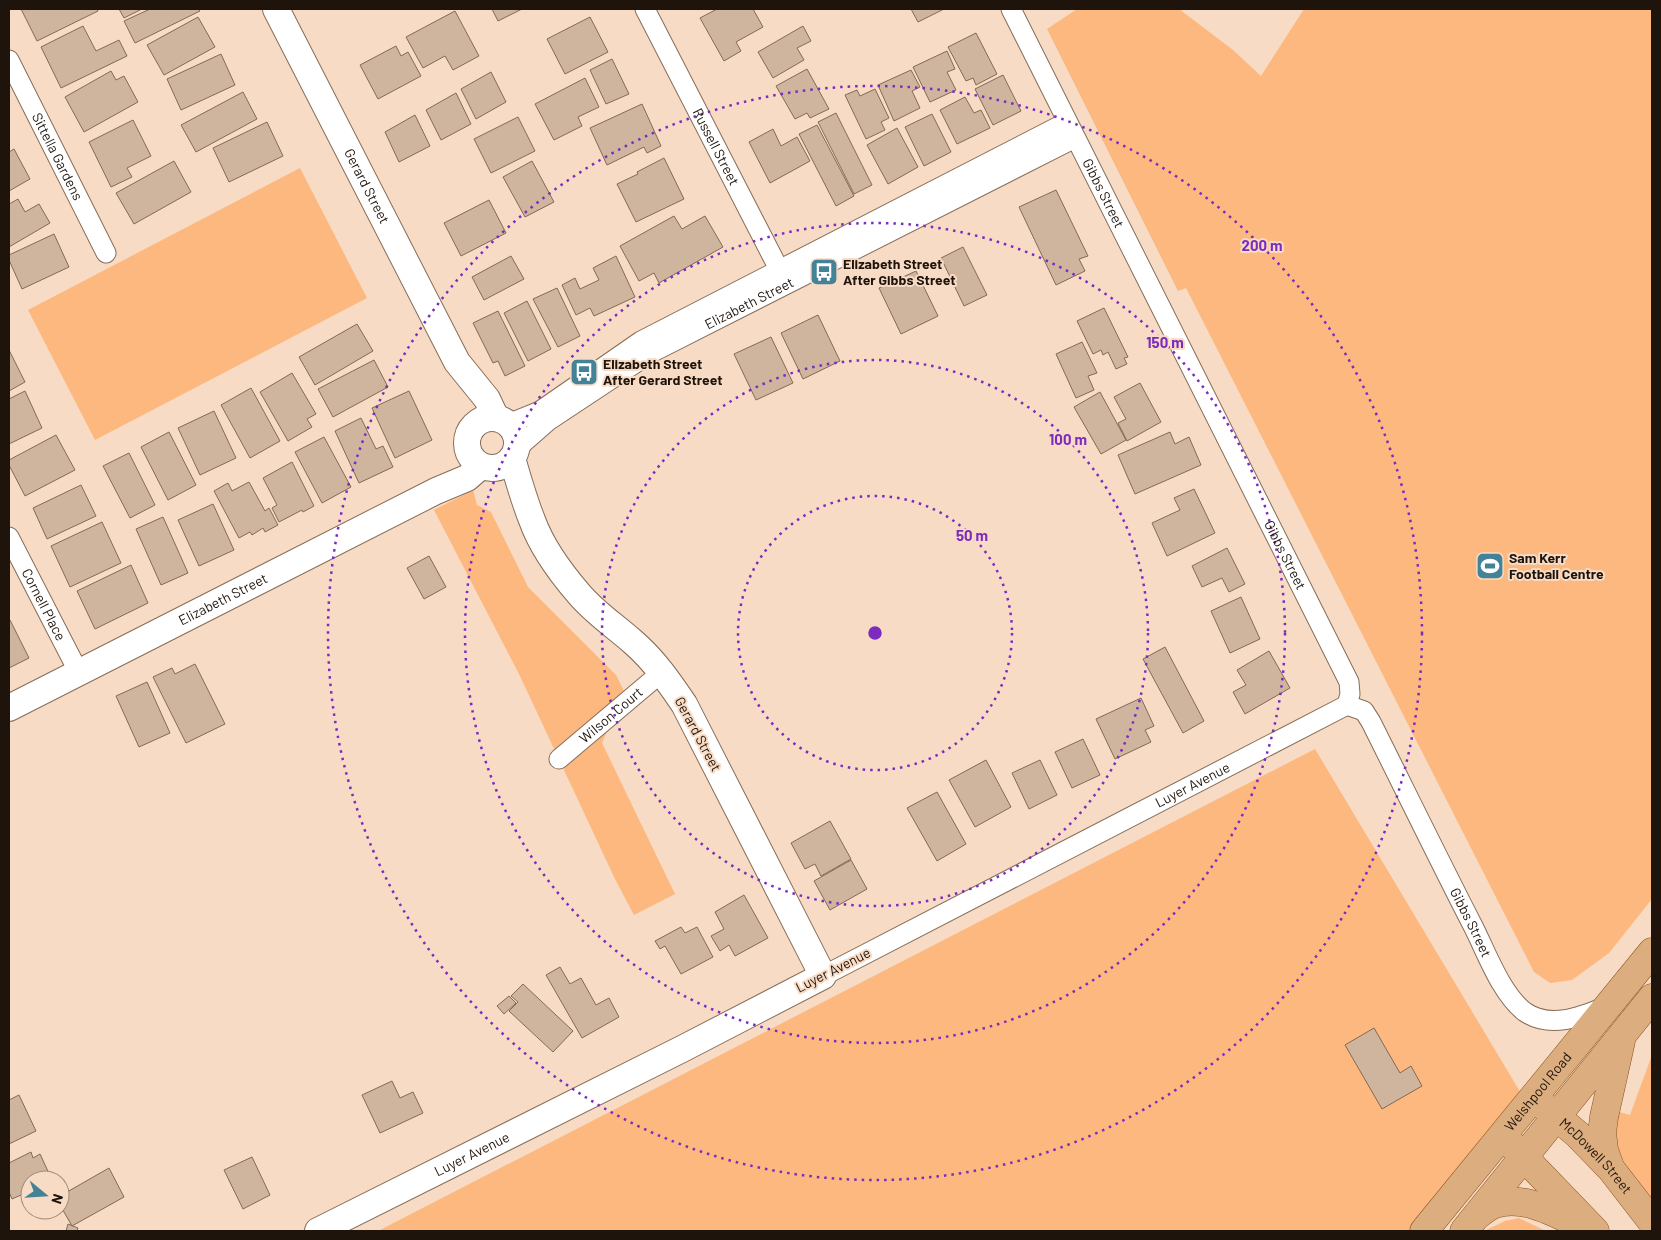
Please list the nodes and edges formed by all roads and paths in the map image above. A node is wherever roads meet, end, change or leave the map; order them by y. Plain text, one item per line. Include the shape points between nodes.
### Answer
1 (276, 9) edge
2 (645, 9) edge
3 (1010, 9) edge
4 (9, 60) edge
5 (1071, 130) junction
6 (106, 253) dead end
7 (783, 277) junction
8 (457, 362) junction
9 (502, 421) junction
10 (472, 428) junction
11 (514, 454) junction
12 (479, 462) junction
13 (532, 522) junction
14 (9, 536) edge
15 (662, 672) junction
16 (79, 673) junction
17 (1347, 705) junction
18 (9, 708) edge
19 (559, 759) dead end
20 (1652, 952) edge
21 (823, 976) junction
22 (1652, 998) edge
23 (1608, 1006) junction
24 (1622, 1036) junction
25 (1534, 1097) junction
26 (1557, 1117) junction
27 (1502, 1136) junction
28 (1525, 1157) junction
29 (1611, 1169) junction
30 (1471, 1222) edge
31 (1652, 1222) edge
32 (318, 1231) edge
33 (1424, 1231) edge
34 (1595, 1231) edge

1 - 8 street, Gerard Street
2 - 7 street, Russell Street
3 - 5 street, Gibbs Street
4 - 6 street, Sittella Gardens
5 - 7 street, Elizabeth Street
5 - 17 street, Gibbs Street via 1349,682
7 - 9 street, Elizabeth Street via 641,341 540,411
7 - 11 street, Elizabeth Street via 649,354 548,422
8 - 9 street, Gerard Street
8 - 10 street, Gerard Street via 471,412
9 - 10 street via 483,420
9 - 11 street via 516,435
10 - 12 street via 467,441
11 - 12 street via 500,467
11 - 13 street, Gerard Street
12 - 13 street, Gerard Street
12 - 16 street, Elizabeth Street via 467,478
13 - 15 street, Gerard Street via 546,550 580,596
14 - 16 street, Cornell Place
15 - 19 street, Wilson Court
15 - 21 street, Gerard Street via 684,704
16 - 18 street, Elizabeth Street
17 - 21 street, Luyer Avenue
17 - 23 street, Gibbs Street via 1364,711 1371,722 1514,1001 1526,1012 1554,1021 1577,1018
20 - 23 main road, Welshpool Road
21 - 32 street, Luyer Avenue
22 - 24 main road
23 - 25 main road, Welshpool Road
24 - 26 main road
24 - 29 main road via 1602,1133
25 - 26 main road, McDowell Street
25 - 27 main road, Welshpool Road
26 - 28 main road
26 - 29 main road, McDowell Street
27 - 28 main road
27 - 33 main road, Welshpool Road
28 - 30 main road
28 - 34 main road
29 - 31 main road, McDowell Street
30 - 34 main road via 1494,1204 1508,1201 1537,1206

